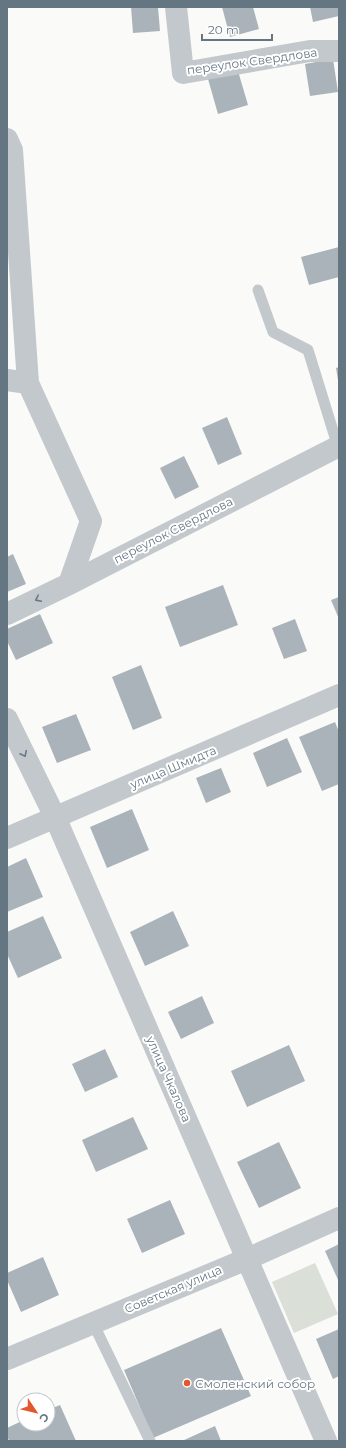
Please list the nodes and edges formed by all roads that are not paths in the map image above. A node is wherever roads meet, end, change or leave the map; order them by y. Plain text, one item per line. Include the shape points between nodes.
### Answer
1 (176, 7) edge
2 (339, 50) edge
3 (7, 139) edge
4 (258, 290) dead end
5 (18, 382) edge
6 (338, 446) edge
7 (68, 584) junction
8 (7, 614) edge
9 (339, 695) edge
10 (7, 719) edge
11 (55, 817) junction
12 (7, 838) edge
13 (339, 1218) edge
14 (247, 1259) junction
15 (93, 1323) junction
16 (7, 1359) edge
17 (150, 1441) edge
18 (326, 1441) edge

1 - 2 street, переулок Свердлова via 183,73 310,51
3 - 5 street via 12,150
4 - 6 lane via 273,332 308,350
5 - 7 street via 91,521
6 - 7 street, переулок Свердлова
7 -> 8 street, переулок Свердлова
9 - 11 street, улица Шмидта
10 -> 11 street, улица Чкалова
11 - 12 street, улица Шмидта
11 - 14 street, улица Чкалова
13 - 14 street, Советская улица
14 - 15 street, Советская улица
14 - 18 street, улица Чкалова
15 - 16 street, Советская улица
15 - 17 lane

